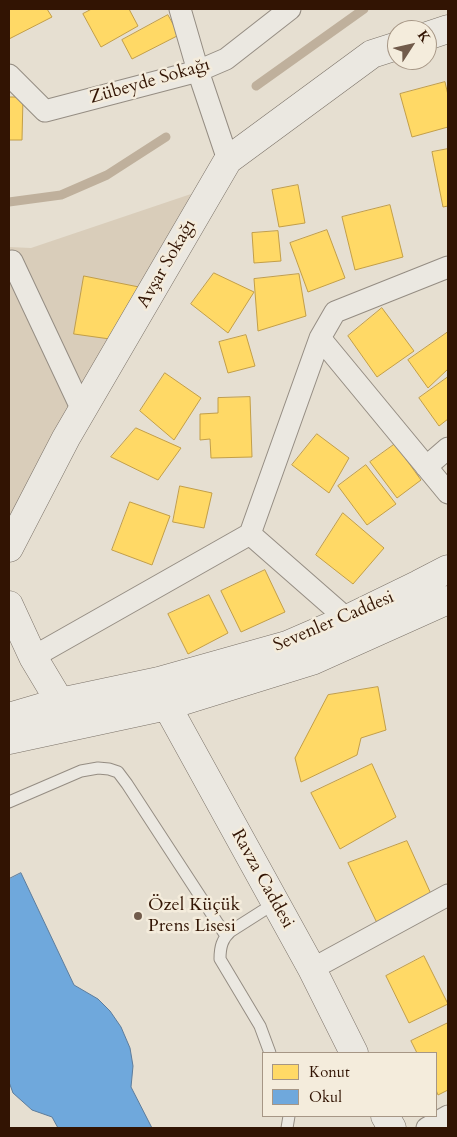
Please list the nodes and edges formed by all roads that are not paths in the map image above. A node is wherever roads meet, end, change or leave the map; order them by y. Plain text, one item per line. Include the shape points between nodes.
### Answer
1 (180, 9) edge
2 (290, 9) edge
3 (387, 49) edge
4 (198, 71) junction
5 (9, 75) edge
6 (228, 160) junction
7 (12, 261) dead end
8 (448, 267) edge
9 (320, 338) junction
10 (82, 410) junction
11 (448, 448) edge
12 (426, 467) junction
13 (448, 493) edge
14 (250, 534) junction
15 (9, 548) edge
16 (448, 569) edge
17 (448, 600) edge
18 (9, 605) edge
19 (347, 619) junction
20 (33, 657) junction
21 (163, 693) junction
22 (60, 702) junction
23 (9, 717) edge
24 (9, 740) edge
25 (9, 802) edge
26 (448, 895) edge
27 (275, 903) junction
28 (226, 936) junction
29 (312, 970) junction
30 (270, 1052) edge
31 (353, 1052) edge
32 (448, 1116) edge
33 (386, 1117) edge
34 (392, 1128) edge
35 (427, 1128) edge

1 - 4 street
2 - 4 street, Zübeyde Sokağı via 226,59
3 - 6 street, Avşar Sokağı via 372,54
4 - 5 street, Zübeyde Sokağı via 45,111
4 - 6 street
6 - 10 street, Avşar Sokağı
7 - 10 street
8 - 9 street via 336,312
9 - 12 street
9 - 14 street
10 - 15 street, Avşar Sokağı
11 - 12 street
12 - 13 street
14 - 19 street
14 - 20 street
16 - 19 street, Sevenler Caddesi
17 - 21 street, Sevenler Caddesi via 312,661
18 - 20 street
19 - 21 street, Sevenler Caddesi
20 - 22 street
21 - 22 street, Sevenler Caddesi
21 - 24 street, Sevenler Caddesi
21 - 27 street, Ravza Caddesi
22 - 23 street, Sevenler Caddesi
25 - 28 lane via 81,771 98,768 118,772
26 - 29 street
27 - 28 lane
27 - 29 street, Ravza Caddesi
28 - 30 lane via 220,948 220,959 260,1026
29 - 31 street, Ravza Caddesi
32 - 35 street
33 - 34 street

